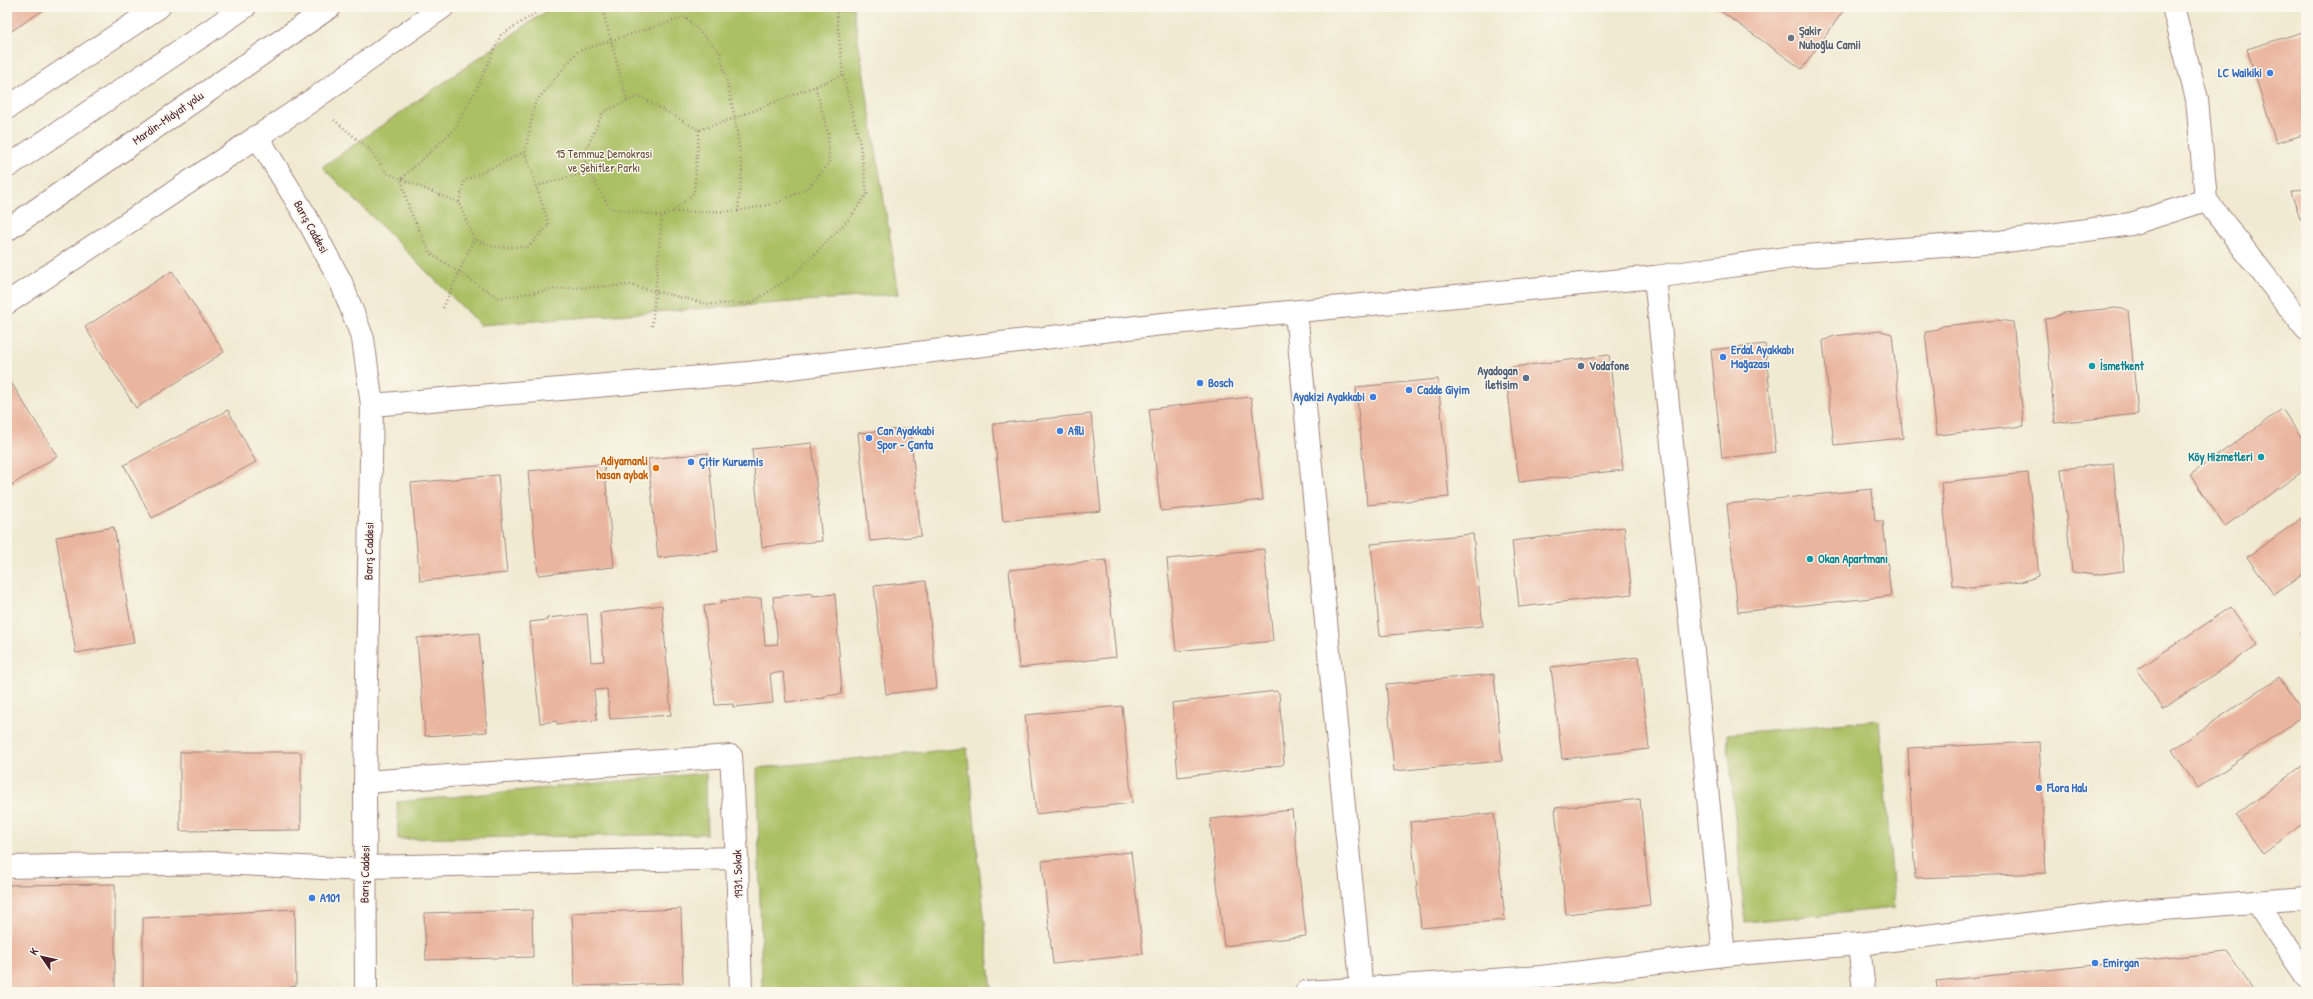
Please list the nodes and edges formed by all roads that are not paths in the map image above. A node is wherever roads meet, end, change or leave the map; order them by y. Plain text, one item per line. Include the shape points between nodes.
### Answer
1 (159, 7) edge
2 (245, 7) edge
3 (330, 7) edge
4 (443, 7) edge
5 (2173, 7) edge
6 (7, 108) edge
7 (257, 136) junction
8 (7, 167) edge
9 (2206, 200) junction
10 (7, 230) edge
11 (1655, 277) junction
12 (7, 303) edge
13 (1296, 312) junction
14 (2306, 329) edge
15 (372, 405) junction
16 (365, 782) junction
17 (738, 858) junction
18 (7, 866) edge
19 (365, 869) junction
20 (2306, 898) edge
21 (2256, 902) junction
22 (1859, 944) junction
23 (1724, 955) junction
24 (2306, 976) edge
25 (1362, 990) edge
26 (366, 992) edge
27 (741, 992) edge
28 (1306, 992) edge
29 (1864, 992) edge

1 - 6 main road
2 - 8 main road
3 - 10 main road, Mardin-Midyat yolu
4 - 7 main road via 312,101
5 - 9 main road via 2197,99
7 - 12 main road
7 - 15 main road, Barış Caddesi via 304,213 341,282 363,339
9 - 11 main road via 2131,224 1999,242 1792,257
9 - 14 main road
11 - 13 main road
11 - 23 main road
13 - 15 main road via 1153,325 748,373
13 - 25 main road
15 - 16 main road, Barış Caddesi
16 - 17 main road, 1931. Sokak via 731,756
16 - 19 main road, Barış Caddesi
17 - 19 main road
17 - 27 main road, 1931. Sokak
18 - 19 main road via 217,863
19 - 26 main road, Barış Caddesi
20 - 21 main road
21 - 22 main road via 2124,912
21 - 24 main road
22 - 23 main road
22 - 29 main road
23 - 25 main road via 1541,977
25 - 28 main road

